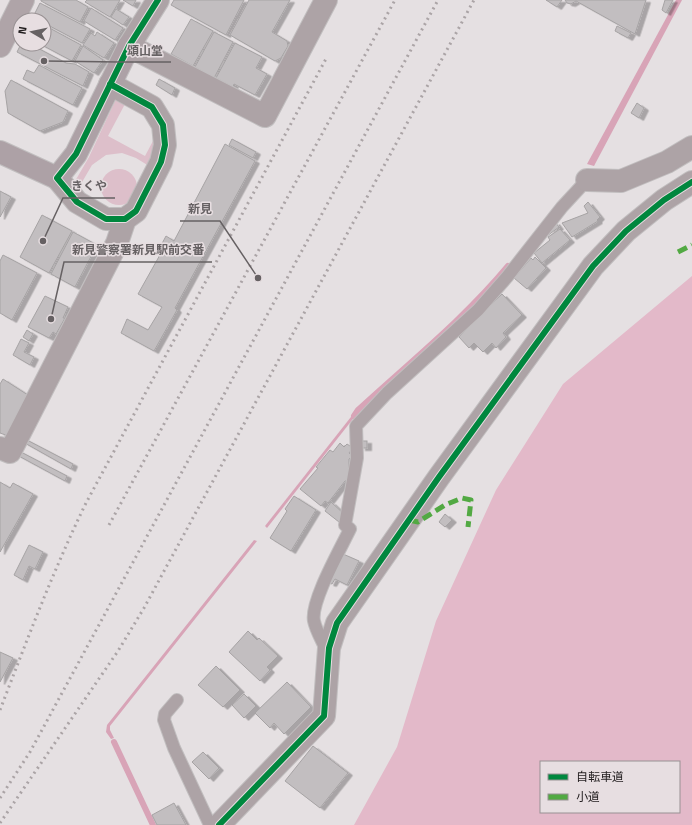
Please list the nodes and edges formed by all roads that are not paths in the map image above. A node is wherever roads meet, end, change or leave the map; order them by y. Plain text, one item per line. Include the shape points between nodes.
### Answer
1 (24, 0) edge
2 (158, 0) edge
3 (326, 0) edge
4 (0, 46) edge
5 (129, 46) junction
6 (110, 84) junction
7 (692, 148) edge
8 (0, 152) edge
9 (57, 178) junction
10 (587, 180) joint
11 (692, 182) edge
12 (125, 220) junction
13 (0, 448) edge
14 (329, 656) junction
15 (177, 700) dead end
16 (210, 825) edge
17 (218, 825) edge

1 - 4 main road
2 - 5 street
3 - 5 street via 265,116
5 - 6 street
6 - 9 street via 76,154
6 - 12 street via 152,107 163,125 165,145 161,162 136,211
7 - 10 street via 667,162 621,181
8 - 9 street
9 - 12 street via 77,202 106,219
10 - 14 lane via 478,310 387,393 356,426 357,458 345,525 350,529 325,579 314,611 314,621
11 - 14 street via 664,200 626,231 593,266 439,477 337,623
12 - 13 street via 117,243 10,452
14 - 17 street via 324,716
15 - 16 lane via 165,714 164,720 174,748

